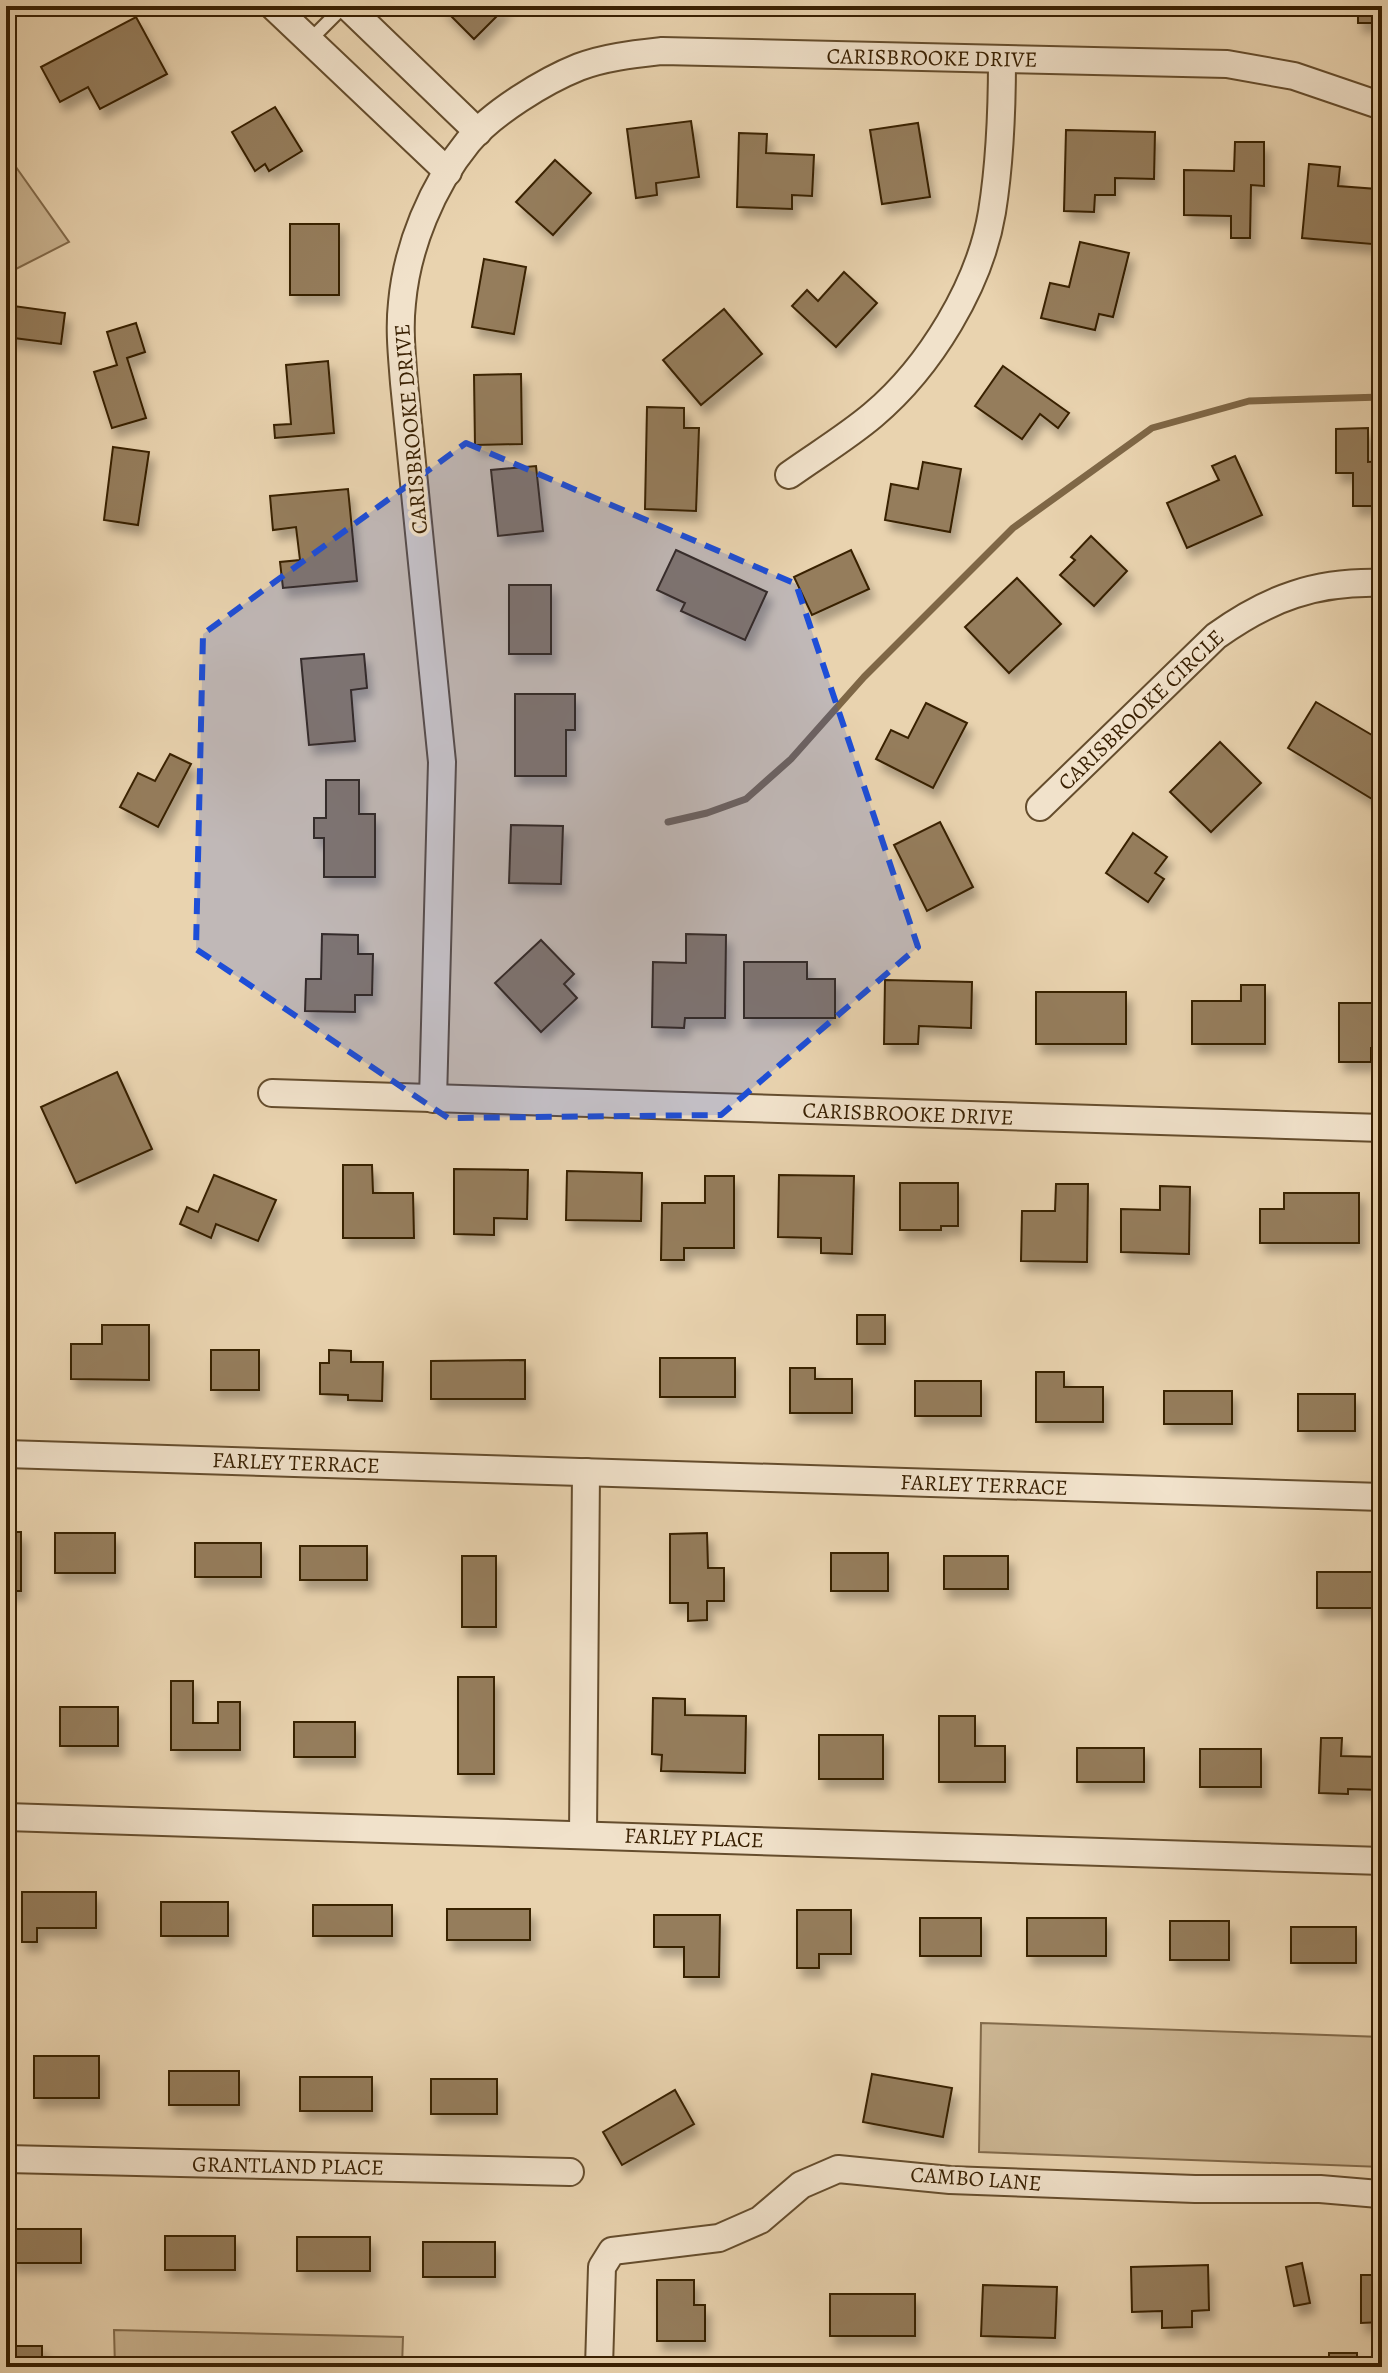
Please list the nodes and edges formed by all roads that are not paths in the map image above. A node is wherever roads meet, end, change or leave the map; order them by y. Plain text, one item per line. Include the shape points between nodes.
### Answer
1 (273, 6) edge
2 (345, 6) edge
3 (310, 40) junction
4 (1002, 60) junction
5 (1382, 106) edge
6 (478, 132) junction
7 (448, 172) junction
8 (789, 475) dead end
9 (1382, 583) edge
10 (1040, 807) dead end
11 (272, 1093) dead end
12 (433, 1099) junction
13 (1382, 1128) edge
14 (6, 1454) edge
15 (586, 1472) junction
16 (1382, 1497) edge
17 (6, 1817) edge
18 (583, 1835) junction
19 (1382, 1861) edge
20 (6, 2159) edge
21 (570, 2172) dead end
22 (1379, 2194) dead end
23 (599, 2367) edge

1 - 3 street
2 - 3 lane
2 - 6 street
3 - 7 street
4 - 5 street, CARISBROOKE DRIVE via 1227,64 1294,76
4 - 6 street, CARISBROOKE DRIVE via 662,51 619,56 555,79
4 - 8 street via 992,215 959,306 912,376 874,414
6 - 7 street, CARISBROOKE DRIVE
7 - 12 street, CARISBROOKE DRIVE via 415,238 401,305 442,762
9 - 10 street, CARISBROOKE CIRCLE via 1316,587 1244,616 1216,636
11 - 12 street, CARISBROOKE DRIVE
12 - 13 street, CARISBROOKE DRIVE
14 - 15 street, FARLEY TERRACE
15 - 16 street, FARLEY TERRACE
15 - 18 street
17 - 18 street, FARLEY PLACE
18 - 19 street, FARLEY PLACE
20 - 21 street, GRANTLAND PLACE
22 - 23 street, CAMBO LANE via 950,2180 838,2169 801,2185 760,2220 719,2238 612,2251 602,2267

